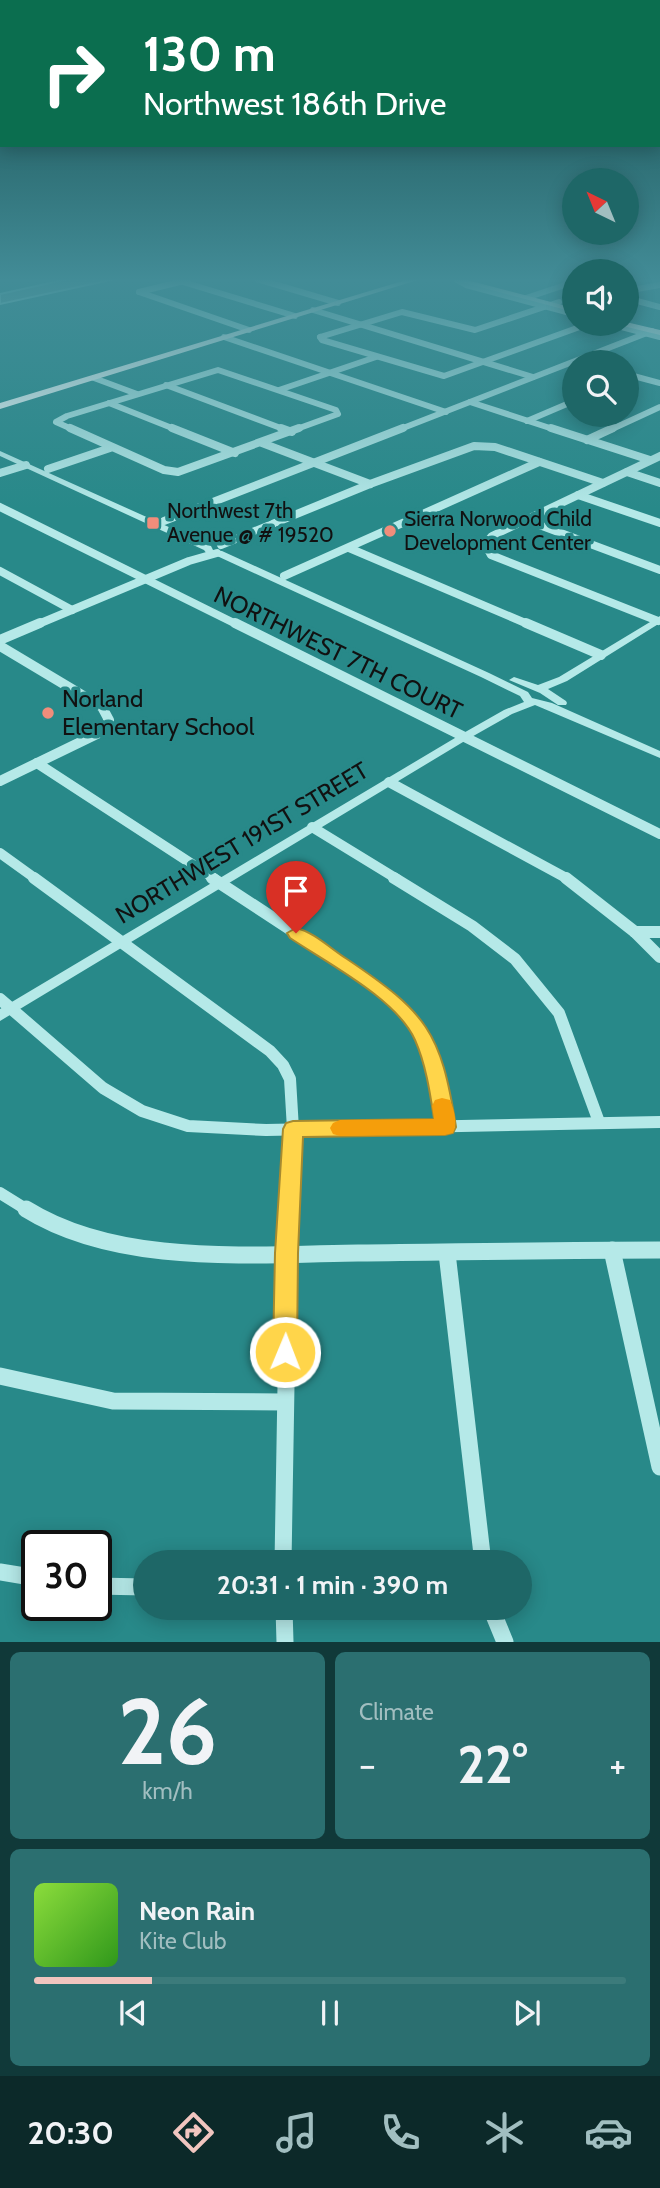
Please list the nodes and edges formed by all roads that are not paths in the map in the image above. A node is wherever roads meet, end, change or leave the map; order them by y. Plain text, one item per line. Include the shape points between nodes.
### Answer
1 (163, 356) edge
2 (278, 356) edge
3 (372, 356) edge
4 (462, 356) edge
5 (501, 356) edge
6 (376, 357) junction
7 (483, 362) junction
8 (562, 368) edge
9 (329, 373) junction
10 (94, 377) junction
11 (533, 377) junction
12 (639, 377) edge
13 (660, 383) edge
14 (166, 386) junction
15 (279, 390) junction
16 (137, 394) junction
17 (470, 402) junction
18 (109, 403) junction
19 (0, 406) edge
20 (562, 406) edge
21 (660, 407) edge
22 (446, 412) junction
23 (527, 421) junction
24 (292, 432) junction
25 (587, 440) junction
26 (262, 443) junction
27 (0, 447) edge
28 (110, 447) junction
29 (0, 453) edge
30 (235, 453) junction
31 (660, 456) edge
32 (650, 460) junction
33 (539, 462) junction
34 (314, 463) junction
35 (26, 465) junction
36 (48, 469) junction
37 (627, 472) junction
38 (0, 473) edge
39 (660, 483) edge
40 (370, 484) junction
41 (603, 484) junction
42 (579, 495) junction
43 (2, 509) edge
44 (526, 520) junction
45 (164, 521) junction
46 (660, 523) edge
47 (349, 548) junction
48 (218, 549) junction
49 (660, 570) edge
50 (0, 571) edge
51 (284, 576) junction
52 (146, 579) junction
53 (72, 610) junction
54 (659, 620) edge
55 (0, 639) edge
56 (0, 646) edge
57 (601, 654) junction
58 (536, 695) junction
59 (464, 737) junction
60 (660, 747) edge
61 (660, 755) edge
62 (37, 763) junction
63 (0, 781) edge
64 (389, 782) junction
65 (312, 827) junction
66 (660, 834) edge
67 (0, 853) edge
68 (220, 882) junction
69 (635, 932) junction
70 (660, 932) edge
71 (122, 941) junction
72 (660, 957) edge
73 (0, 999) edge
74 (6, 1013) edge
75 (599, 1122) junction
76 (660, 1122) edge
77 (445, 1127) junction
78 (293, 1129) junction
79 (0, 1193) edge
80 (612, 1250) junction
81 (660, 1250) edge
82 (286, 1253) junction
83 (447, 1253) junction
84 (0, 1376) edge
85 (285, 1402) junction
86 (660, 1467) edge
87 (283, 1550) edge
88 (481, 1550) edge
89 (0, 1572) edge
90 (21, 1575) edge
91 (112, 1586) edge
92 (133, 1587) edge
93 (284, 1620) edge
94 (496, 1620) edge
95 (285, 1642) edge
96 (505, 1642) edge

1 - 10 main road
2 - 9 street
3 - 6 street
4 - 7 street
5 - 7 street
6 - 7 street via 444,376
6 - 9 street
7 - 11 street
8 - 11 street
9 - 15 street
9 - 22 street
10 - 16 street
10 - 19 main road
11 - 17 street
12 - 13 street
14 - 15 street via 218,370
14 - 16 street
14 - 24 street
15 - 24 street via 338,414
16 - 18 street
17 - 22 street
17 - 23 street
18 - 28 street via 55,422
18 - 30 street
20 - 23 street
21 - 25 street
22 - 34 street
23 - 25 street
24 - 26 street
25 - 32 street
26 - 30 street
26 - 34 street
27 - 36 street
28 - 30 street via 172,472
28 - 36 street
29 - 35 street
31 - 32 street
32 - 37 street
33 - 40 street via 495,447 474,446
33 - 41 street
33 - 47 street
34 - 40 street
34 - 45 street
35 - 38 street
35 - 48 street
36 - 45 street
37 - 39 street
37 - 41 street
40 - 48 street
41 - 42 street
42 - 44 street
42 - 46 street
43 - 52 street, NORTHWEST 7TH COURT
44 - 49 street
44 - 54 street via 492,536 485,544 487,551
45 - 48 street
47 - 51 street
47 - 57 street
48 - 51 street
48 - 52 street
48 - 58 street
50 - 53 street
51 - 58 street
52 - 53 street
52 - 59 street, NORTHWEST 7TH COURT
53 - 55 street
54 - 57 street, NORTHWEST 191ST STREET
56 - 62 street via 102,707 109,720 99,733
57 - 58 street, NORTHWEST 191ST STREET
58 - 59 street, NORTHWEST 191ST STREET
58 - 60 street
58 - 61 street
59 - 64 street, NORTHWEST 191ST STREET
59 - 66 street, NORTHWEST 7TH COURT
62 - 63 street
62 - 68 street
64 - 65 street, NORTHWEST 191ST STREET
64 - 69 street via 565,877
65 - 68 street, NORTHWEST 191ST STREET
65 - 75 street via 472,926 515,959 559,1013
67 - 71 street
68 - 71 street, NORTHWEST 191ST STREET
68 - 77 street via 406,1012 424,1037 439,1083
69 - 70 street
69 - 72 street
71 - 74 street, NORTHWEST 191ST STREET
71 - 78 street via 283,1065 290,1079
73 - 74 street
74 - 78 street via 108,1091 142,1111 172,1123 210,1128
75 - 76 street
75 - 77 street
77 - 78 street
78 - 82 street
79 - 82 street via 69,1231 158,1251
80 - 81 street
80 - 83 street
80 - 86 street
82 - 83 street
82 - 85 street
83 - 88 street
84 - 85 street via 113,1401
85 - 87 street
89 - 90 street
91 - 92 street
93 - 95 street
94 - 96 street

